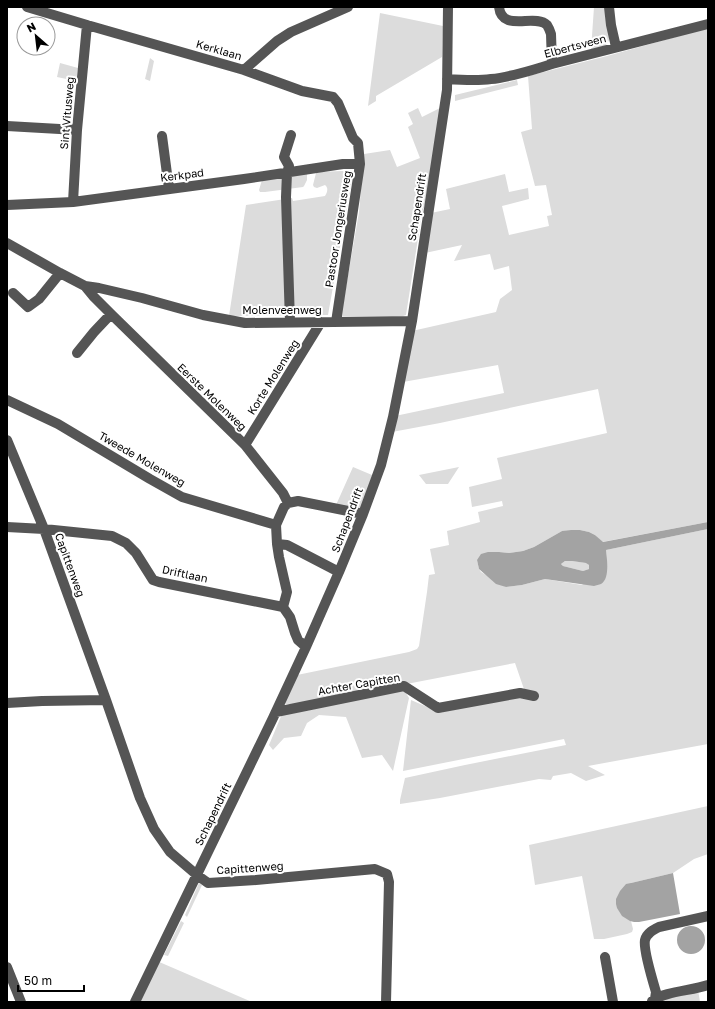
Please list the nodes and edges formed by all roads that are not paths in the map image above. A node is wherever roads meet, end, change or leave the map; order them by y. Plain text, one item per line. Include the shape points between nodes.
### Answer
1 (28, 7) edge
2 (348, 7) edge
3 (448, 7) edge
4 (499, 7) edge
5 (609, 7) edge
6 (708, 24) edge
7 (87, 25) junction
8 (616, 47) junction
9 (552, 64) junction
10 (244, 70) junction
11 (448, 79) junction
12 (7, 126) edge
13 (77, 130) junction
14 (290, 134) dead end
15 (162, 136) dead end
16 (360, 164) junction
17 (286, 174) junction
18 (169, 189) junction
19 (73, 202) junction
20 (7, 205) edge
21 (7, 243) edge
22 (60, 273) junction
23 (85, 286) junction
24 (13, 293) dead end
25 (111, 314) junction
26 (412, 321) junction
27 (290, 322) junction
28 (321, 322) junction
29 (336, 322) junction
30 (77, 353) dead end
31 (7, 400) edge
32 (7, 440) edge
33 (245, 446) junction
34 (288, 503) junction
35 (363, 514) junction
36 (276, 525) junction
37 (7, 527) edge
38 (44, 529) junction
39 (277, 544) junction
40 (339, 572) junction
41 (283, 607) junction
42 (306, 647) junction
43 (534, 696) dead end
44 (106, 700) junction
45 (7, 703) edge
46 (276, 712) junction
47 (196, 875) junction
48 (708, 916) edge
49 (605, 957) dead end
50 (7, 968) edge
51 (708, 985) edge
52 (653, 1000) edge
53 (20, 1002) edge
54 (135, 1002) edge
55 (386, 1002) edge
56 (613, 1002) edge

1 - 7 street, Kerklaan
2 - 10 street via 291,32
3 - 11 street, Schapendrift
4 - 9 street via 501,14 512,22 539,21 546,24 551,34
5 - 8 street
6 - 8 street, Elbertsveen
7 - 10 street, Kerklaan
7 - 13 street, Sint Vitusweg
8 - 9 street, Elbertsveen
9 - 11 street, Elbertsveen via 492,79
10 - 16 street, Kerklaan via 302,91 333,97 353,138 358,143
11 - 26 street, Schapendrift
12 - 13 street
13 - 19 street, Sint Vitusweg
14 - 17 street via 284,156 290,166
15 - 18 street
16 - 17 street, Kerkpad via 343,164
16 - 29 street, Pastoor Jongeriusweg
17 - 18 street, Kerkpad
17 - 27 street
18 - 19 street, Kerkpad
19 - 20 street, Kerkpad
21 - 22 street, Eerste Molenweg
22 - 23 street, Eerste Molenweg
22 - 24 street via 39,299 28,307
23 - 25 street, Eerste Molenweg
23 - 27 street, Molenveenweg via 245,323
25 - 30 street
25 - 33 street, Eerste Molenweg
26 - 29 street, Molenveenweg
26 - 35 street, Schapendrift via 381,465
27 - 28 street, Molenveenweg
28 - 29 street, Molenveenweg
28 - 33 street, Korte Molenweg
31 - 36 street, Tweede Molenweg via 58,424 182,496
32 - 38 street, Capittenweg
33 - 34 street, Eerste Molenweg via 283,493
34 - 35 street via 298,501
34 - 36 street
35 - 40 street, Schapendrift
36 - 39 street
37 - 38 street, Driftlaan
38 - 41 street, Driftlaan via 112,536 126,543 154,580 159,582
38 - 44 street, Capittenweg
39 - 40 street via 287,545
39 - 41 street via 287,592
40 - 42 street, Schapendrift
41 - 42 street via 290,617 298,640
42 - 46 street, Schapendrift
43 - 46 street, Achter Capitten via 520,693 438,708 404,686
44 - 45 street
44 - 47 street, Capittenweg via 140,798 154,829 170,852
46 - 47 street, Schapendrift
47 - 54 street, Schapendrift
47 - 55 street, Capittenweg via 208,882 375,869 387,874 389,882
48 - 52 street via 659,927 648,934 645,948 656,992
49 - 56 street
50 - 53 street
51 - 52 street via 663,995

